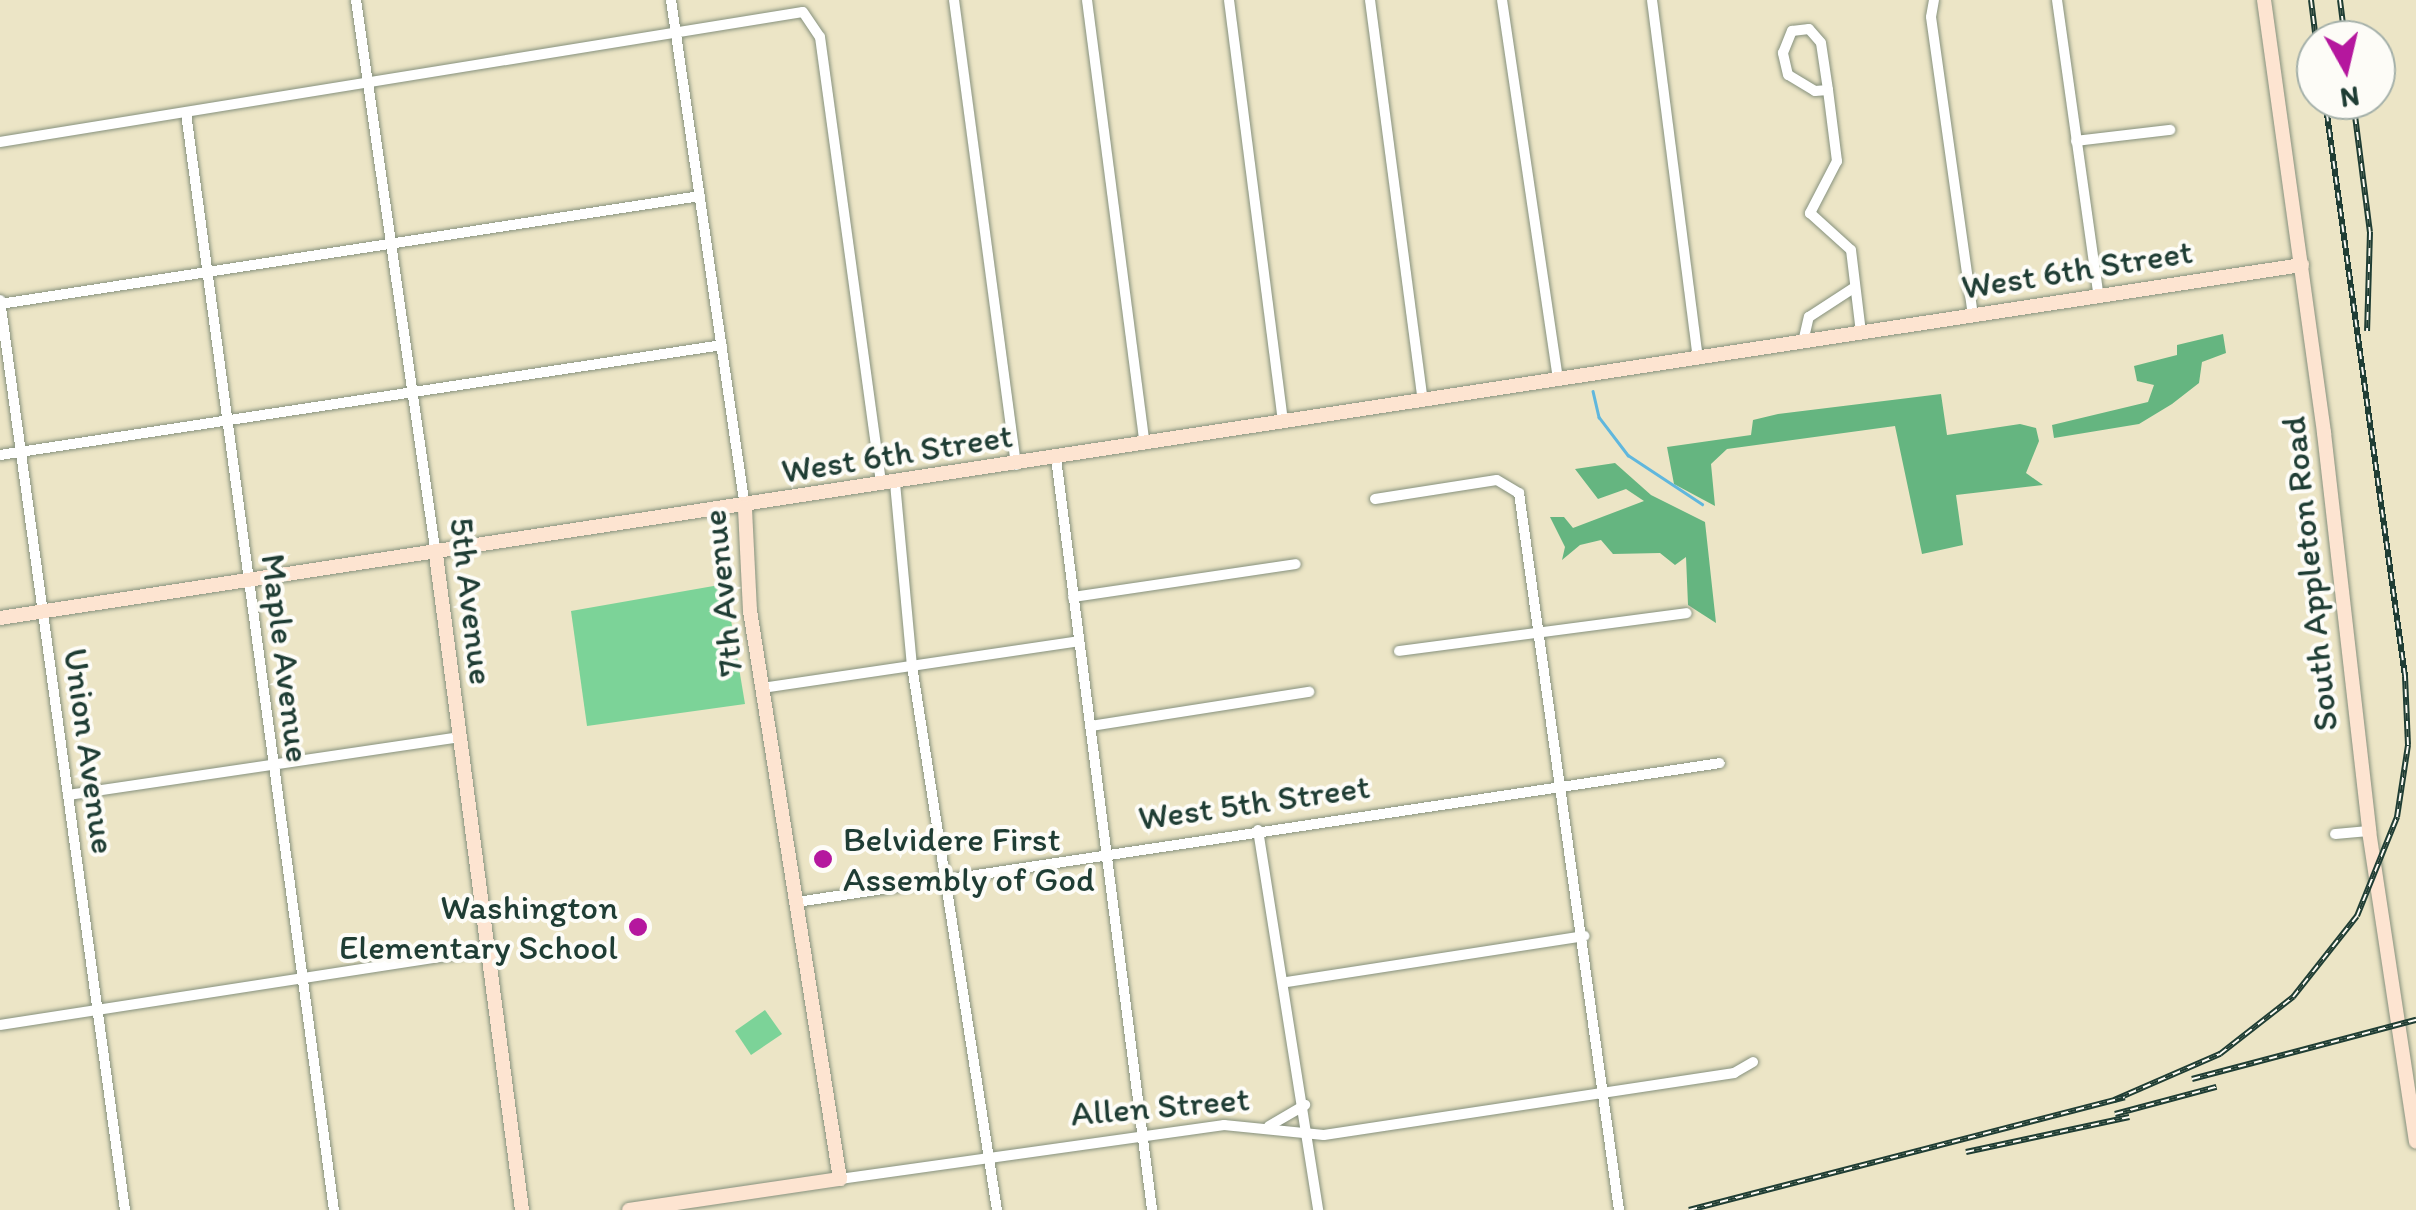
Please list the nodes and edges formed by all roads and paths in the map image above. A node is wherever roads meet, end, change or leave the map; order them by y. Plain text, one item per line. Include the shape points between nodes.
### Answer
1 (356, 0) edge
2 (672, 0) edge
3 (954, 0) edge
4 (1087, 0) edge
5 (1229, 0) edge
6 (1370, 0) edge
7 (1502, 0) edge
8 (1652, 0) edge
9 (1934, 0) edge
10 (2057, 0) edge
11 (2264, 0) edge
12 (676, 34) junction
13 (369, 85) junction
14 (1828, 90) junction
15 (186, 113) junction
16 (2170, 130) dead end
17 (2076, 141) junction
18 (0, 142) edge
19 (700, 196) junction
20 (391, 243) junction
21 (2302, 265) junction
22 (206, 272) junction
23 (1855, 287) junction
24 (2099, 296) junction
25 (0, 302) edge
26 (1973, 315) junction
27 (1860, 333) junction
28 (1803, 342) junction
29 (722, 345) junction
30 (1698, 359) junction
31 (1558, 379) junction
32 (412, 393) junction
33 (1423, 400) junction
34 (226, 420) junction
35 (1283, 423) junction
36 (1146, 444) junction
37 (22, 452) junction
38 (0, 455) edge
39 (1056, 458) junction
40 (1016, 464) junction
41 (888, 484) junction
42 (1375, 500) dead end
43 (744, 507) junction
44 (436, 555) junction
45 (1296, 564) dead end
46 (248, 582) junction
47 (1072, 597) junction
48 (43, 612) junction
49 (1688, 613) dead end
50 (0, 618) edge
51 (1541, 632) junction
52 (1079, 640) junction
53 (1398, 651) dead end
54 (912, 666) junction
55 (762, 688) junction
56 (1309, 692) dead end
57 (1091, 726) junction
58 (459, 738) junction
59 (1720, 763) dead end
60 (272, 764) junction
61 (1563, 784) junction
62 (68, 795) junction
63 (1258, 830) junction
64 (2369, 831) junction
65 (2335, 834) dead end
66 (1109, 852) junction
67 (945, 878) junction
68 (797, 902) junction
69 (1584, 936) junction
70 (486, 950) junction
71 (302, 978) junction
72 (1286, 982) junction
73 (98, 1010) junction
74 (0, 1024) edge
75 (1753, 1062) dead end
76 (1606, 1093) junction
77 (1305, 1105) junction
78 (1269, 1126) junction
79 (1311, 1132) junction
80 (1144, 1134) junction
81 (2416, 1141) edge
82 (988, 1156) junction
83 (840, 1179) junction
84 (125, 1210) edge
85 (334, 1210) edge
86 (522, 1210) edge
87 (629, 1210) edge
88 (997, 1210) edge
89 (1152, 1210) edge
90 (1318, 1210) edge
91 (1620, 1210) edge

1 - 13 street, 5th Avenue
2 - 12 street, 7th Avenue
3 - 40 street
4 - 36 street
5 - 35 street
6 - 33 street
7 - 31 street
8 - 30 street
9 - 26 street via 1931,17
10 - 17 street
11 - 21 street, South Appleton Road
12 - 13 street
12 - 19 street, 7th Avenue
12 - 41 street via 782,13 812,18
13 - 15 street
13 - 20 street, 5th Avenue
14 - 14 street via 1819,37 1809,29 1792,30 1783,53 1788,74 1815,91
14 - 23 street via 1838,162 1810,213 1851,250
15 - 18 street
15 - 22 street, Maple Avenue
16 - 17 street
17 - 24 street
19 - 20 street
19 - 29 street, 7th Avenue
20 - 22 street
20 - 32 street, 5th Avenue
21 - 24 street, West 6th Street
21 - 64 street, South Appleton Road
22 - 25 street
22 - 34 street, Maple Avenue
23 - 27 street
23 - 28 street via 1809,317
24 - 26 street, West 6th Street
25 - 37 street, Union Avenue
26 - 27 street, West 6th Street
27 - 28 street, West 6th Street
28 - 30 street, West 6th Street
29 - 32 street
29 - 43 street, 7th Avenue
30 - 31 street, West 6th Street
31 - 33 street, West 6th Street
32 - 34 street
32 - 44 street, 5th Avenue
33 - 35 street, West 6th Street
34 - 37 street
34 - 46 street, Maple Avenue
35 - 36 street, West 6th Street
36 - 39 street, West 6th Street
37 - 38 street
37 - 48 street, Union Avenue
39 - 40 street, West 6th Street
39 - 47 street
40 - 41 street, West 6th Street
41 - 43 street, West 6th Street
41 - 54 street
42 - 51 street via 1497,480 1511,485 1519,493
43 - 44 street, West 6th Street
43 - 55 street, 7th Avenue
44 - 46 street, West 6th Street
44 - 58 street, 5th Avenue
45 - 47 street
46 - 48 street, West 6th Street
46 - 60 street, Maple Avenue
47 - 52 street
48 - 50 street, West 6th Street
48 - 62 street, Union Avenue
49 - 51 street
51 - 53 street
51 - 61 street
52 - 54 street
52 - 57 street
54 - 55 street
54 - 67 street
55 - 68 street, 7th Avenue
56 - 57 street
57 - 66 street
58 - 60 street
58 - 70 street, 5th Avenue
59 - 61 street, West 5th Street
60 - 62 street
60 - 71 street, Maple Avenue
61 - 63 street, West 5th Street
61 - 69 street
62 - 73 street, Union Avenue
63 - 66 street, West 5th Street
63 - 72 street
64 - 65 street
64 - 81 street, South Appleton Road
66 - 67 street, West 5th Street
66 - 80 street
67 - 68 street, West 5th Street
67 - 82 street
68 - 83 street, 7th Avenue
69 - 72 street
69 - 76 street
70 - 71 street
70 - 86 street, 5th Avenue
71 - 73 street
71 - 85 street, Maple Avenue
72 - 77 street
73 - 74 street
73 - 84 street, Union Avenue
75 - 76 street, Allen Street via 1734,1073
76 - 79 street, Allen Street
76 - 91 street
77 - 78 street
77 - 79 street
78 - 79 street, Allen Street
78 - 80 street, Allen Street
79 - 90 street
80 - 82 street, Allen Street
80 - 89 street
82 - 83 street, Allen Street
82 - 88 street
83 - 87 street, Allen Street

